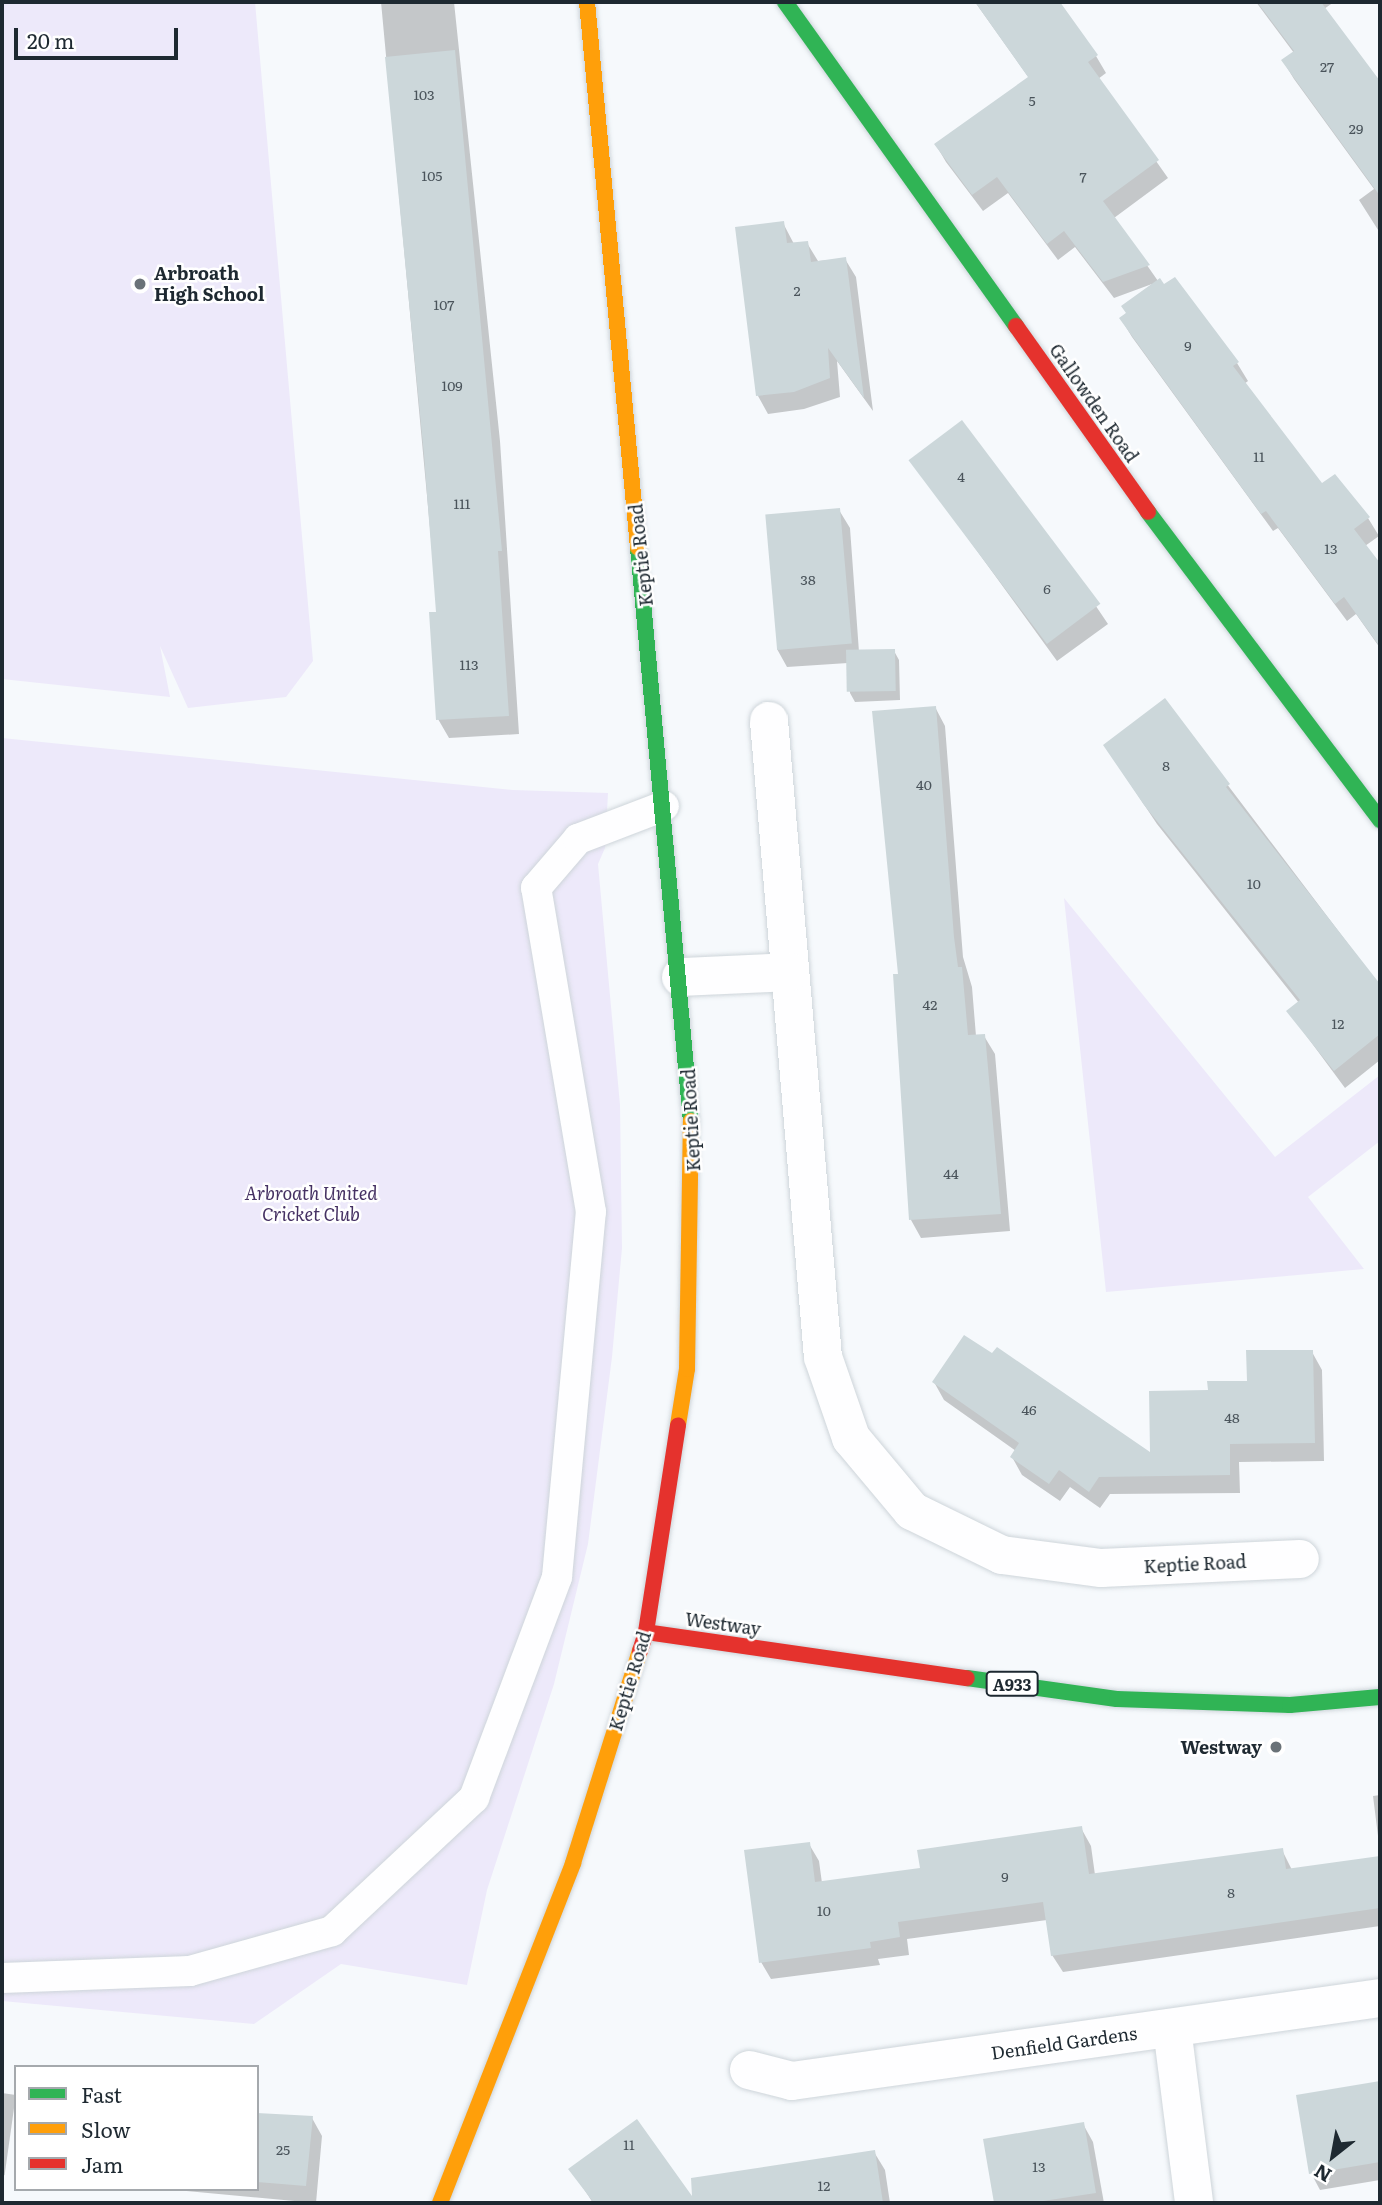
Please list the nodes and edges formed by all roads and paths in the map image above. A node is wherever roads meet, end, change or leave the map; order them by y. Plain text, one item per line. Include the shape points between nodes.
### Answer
1 (587, 2) edge
2 (785, 2) edge
3 (769, 721) dead end
4 (664, 806) junction
5 (1380, 820) edge
6 (790, 972) junction
7 (681, 977) junction
8 (1300, 1559) dead end
9 (646, 1632) junction
10 (1380, 1697) edge
11 (2, 1978) edge
12 (1380, 1998) edge
13 (1172, 2028) junction
14 (749, 2070) dead end
15 (440, 2203) edge
16 (1194, 2203) edge

1 - 4 main road, Keptie Road
2 - 5 main road, Gallowden Road via 1214,606
3 - 6 street, Keptie Road
4 - 7 main road, Keptie Road
4 - 11 lane via 578,839 536,888 591,1212 556,1577 474,1798 332,1931 190,1971
6 - 7 street
6 - 8 street, Keptie Road via 823,1357 851,1438 912,1511 1002,1555 1101,1568
7 - 9 main road, Keptie Road via 694,1152 689,1329 680,1428
9 - 10 main road, Westway / A933 via 1117,1699 1290,1705
9 - 15 main road, Keptie Road via 573,1863
12 - 13 street, Denfield Gardens
13 - 14 street, Denfield Gardens via 792,2081
13 - 16 street

